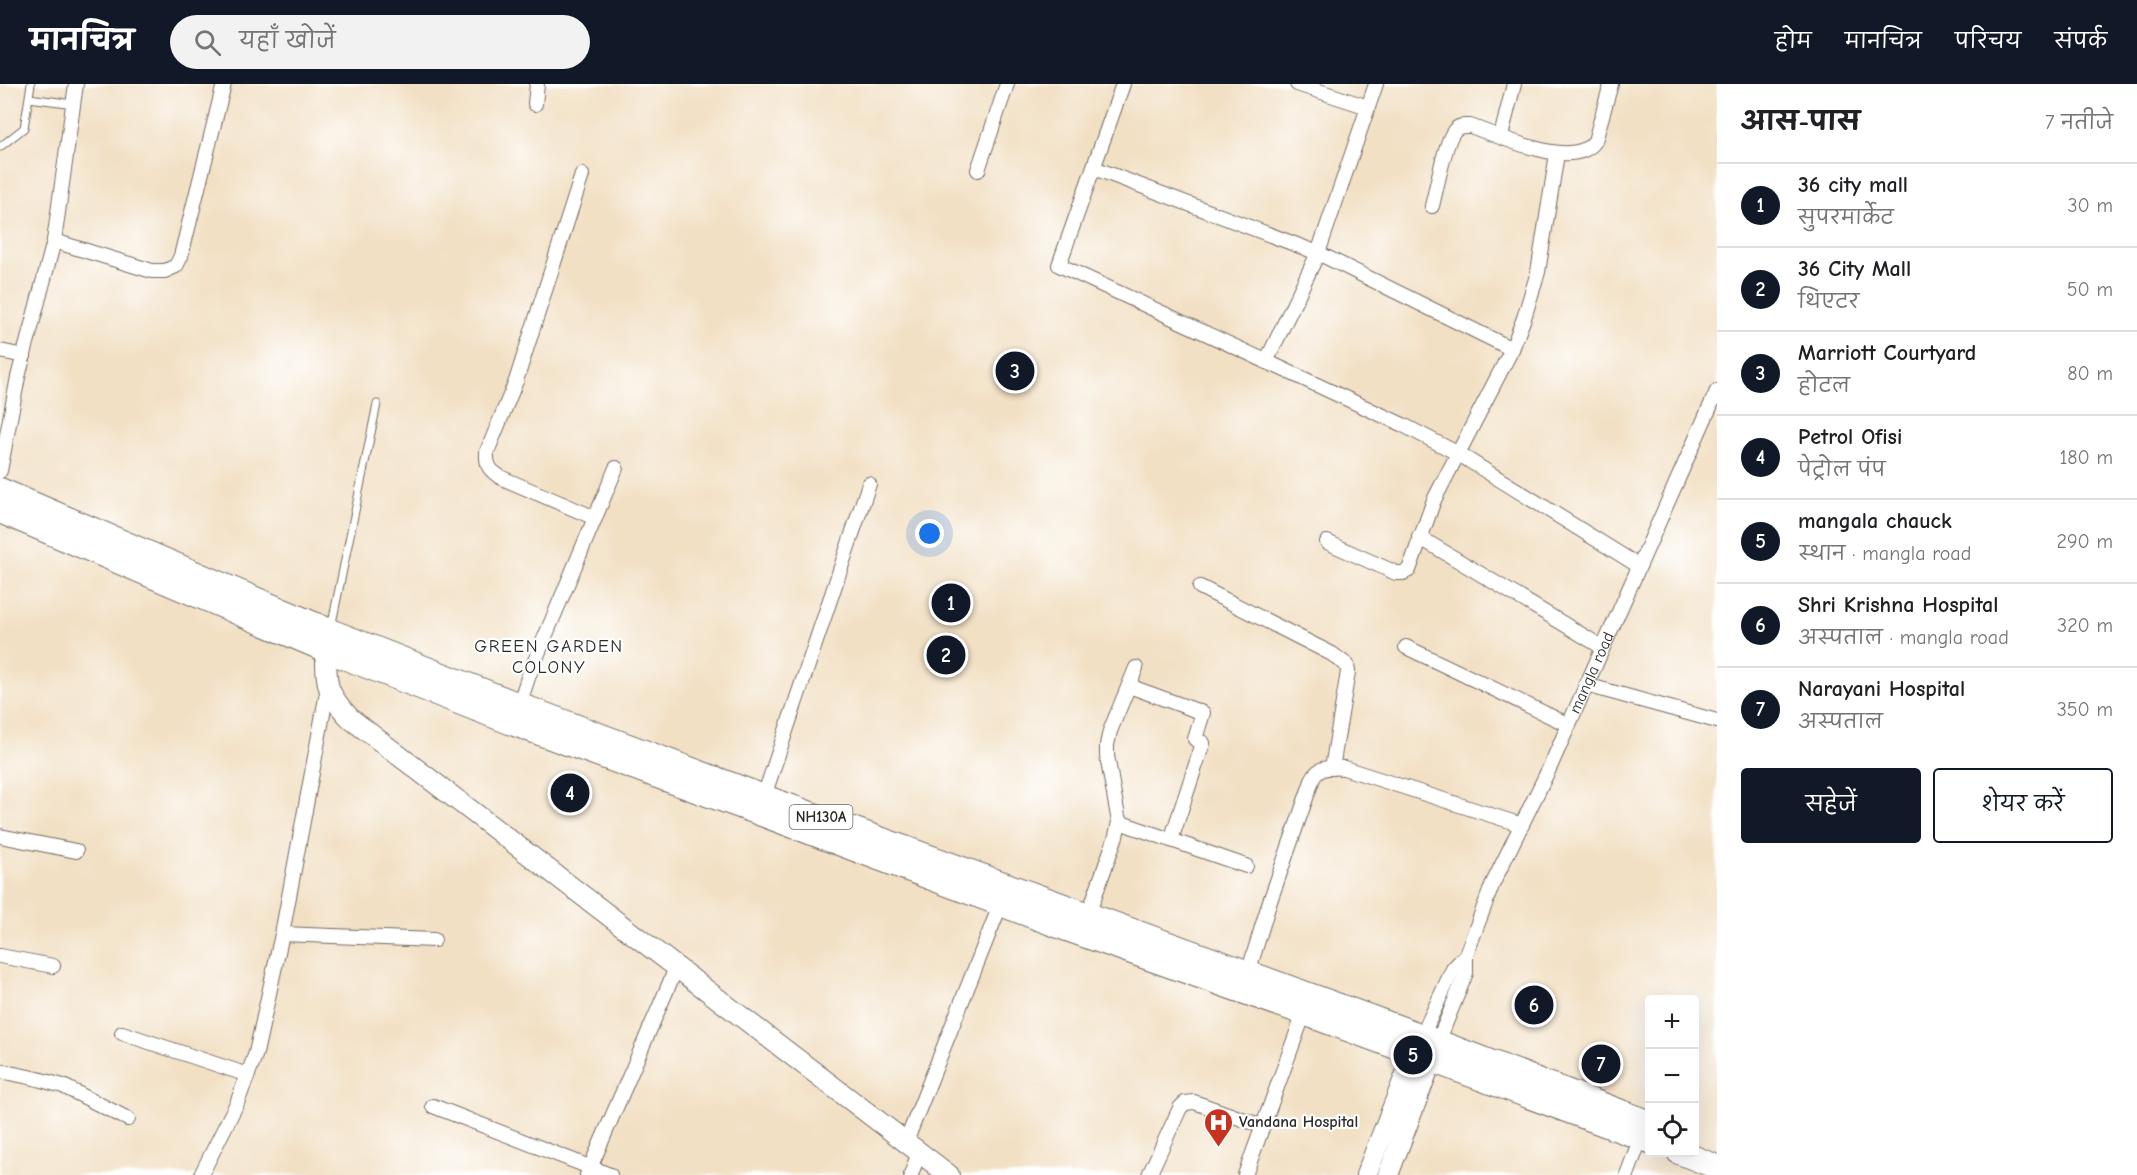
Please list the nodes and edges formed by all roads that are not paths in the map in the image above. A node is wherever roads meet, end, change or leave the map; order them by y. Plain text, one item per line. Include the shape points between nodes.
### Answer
1 (30, 84) edge
2 (76, 84) edge
3 (224, 84) edge
4 (537, 84) edge
5 (1007, 84) edge
6 (1297, 84) edge
7 (1376, 84) edge
8 (1514, 84) edge
9 (1611, 84) edge
10 (1118, 86) edge
11 (29, 98) junction
12 (74, 104) junction
13 (535, 104) dead end
14 (1368, 108) junction
15 (1501, 136) junction
16 (0, 147) edge
17 (1557, 154) junction
18 (1094, 168) junction
19 (978, 170) dead end
20 (582, 175) dead end
21 (1432, 206) dead end
22 (54, 241) junction
23 (1318, 253) junction
24 (1512, 349) junction
25 (0, 351) edge
26 (24, 356) junction
27 (1266, 362) junction
28 (1717, 391) edge
29 (377, 404) dead end
30 (1457, 453) junction
31 (616, 468) dead end
32 (0, 471) edge
33 (869, 484) dead end
34 (0, 490) edge
35 (0, 512) edge
36 (595, 518) junction
37 (1419, 537) junction
38 (1327, 542) dead end
39 (1638, 566) junction
40 (1200, 587) dead end
41 (328, 640) junction
42 (1406, 647) dead end
43 (1602, 647) junction
44 (1136, 668) dead end
45 (1586, 685) junction
46 (1129, 686) junction
47 (328, 687) junction
48 (519, 705) junction
49 (1717, 721) edge
50 (1569, 724) junction
51 (1332, 768) junction
52 (762, 805) junction
53 (1119, 822) junction
54 (1522, 825) junction
55 (0, 836) edge
56 (1171, 840) junction
57 (76, 851) dead end
58 (1246, 866) dead end
59 (1001, 903) junction
60 (1076, 918) junction
61 (282, 934) junction
62 (434, 940) dead end
63 (0, 956) edge
64 (54, 966) dead end
65 (677, 966) junction
66 (1248, 973) junction
67 (1304, 1013) junction
68 (122, 1033) dead end
69 (1426, 1049) junction
70 (0, 1071) edge
71 (248, 1075) junction
72 (433, 1106) dead end
73 (128, 1119) dead end
74 (1262, 1126) junction
75 (1645, 1133) edge
76 (1645, 1138) edge
77 (1699, 1143) edge
78 (913, 1147) junction
79 (1717, 1150) edge
80 (1692, 1157) edge
81 (1717, 1167) edge
82 (588, 1171) edge
83 (201, 1175) edge
84 (610, 1175) edge
85 (911, 1175) edge
86 (949, 1175) edge
87 (1149, 1175) edge
88 (1245, 1175) edge
89 (1366, 1175) edge
90 (1388, 1175) edge
91 (1627, 1175) edge

1 - 11 lane
2 - 12 street
3 - 22 street via 176,266 152,271
4 - 13 street
5 - 19 street
6 - 14 street
7 - 14 street
8 - 15 street
9 - 17 street via 1592,145 1576,153
10 - 18 street
11 - 12 lane
11 - 16 lane via 24,128
12 - 22 street
14 - 23 street
15 - 17 street
15 - 21 street via 1470,126 1455,129
17 - 24 street via 1538,272
18 - 23 street
18 - 27 street via 1059,265
20 - 36 street via 487,461 489,470 502,478
22 - 26 street
23 - 24 street
23 - 27 street
24 - 30 street
25 - 26 street
26 - 32 street
27 - 30 street
28 - 39 street, mangla road
29 - 41 lane
30 - 37 street
30 - 39 street
31 - 36 street
33 - 52 street
34 - 41 highway, NH130A via 159,559
35 - 41 highway, NH130A
36 - 48 street
37 - 38 street via 1411,566 1400,574
37 - 43 street
39 - 43 street, mangla road
40 - 51 street via 1347,665
41 - 47 street
41 - 48 highway, NH130A
41 - 52 highway, NH130A via 512,723
42 - 50 street
43 - 45 street, mangla road
44 - 46 street
45 - 49 street
45 - 50 street, mangla road
46 - 53 street via 1107,745
46 - 56 street via 1203,713 1195,740 1203,743
47 - 61 street
47 - 65 street via 351,719
48 - 52 highway, NH130A
50 - 54 street, mangla road
51 - 54 street via 1344,768
51 - 66 street via 1318,771 1313,778
52 - 59 highway, NH130A
52 - 60 highway, NH130A
53 - 56 street
53 - 60 street
54 - 69 street, mangla road via 1493,883 1466,955 1453,969
55 - 57 street
56 - 58 street
59 - 60 highway, NH130A
59 - 78 street
60 - 66 highway, NH130A
60 - 67 highway, NH130A
61 - 62 street
61 - 71 street
63 - 64 street
65 - 78 street
65 - 82 street
66 - 69 highway, NH130A
67 - 69 highway, NH130A
67 - 74 street
68 - 71 street
69 - 75 highway, NH130A
69 - 89 street
69 - 90 street
70 - 73 street via 63,1086
71 - 83 street
72 - 82 street
74 - 87 street via 1194,1102 1185,1103
74 - 88 street
76 - 91 street
77 - 79 highway
78 - 85 street
78 - 86 street
80 - 81 highway
82 - 84 street

